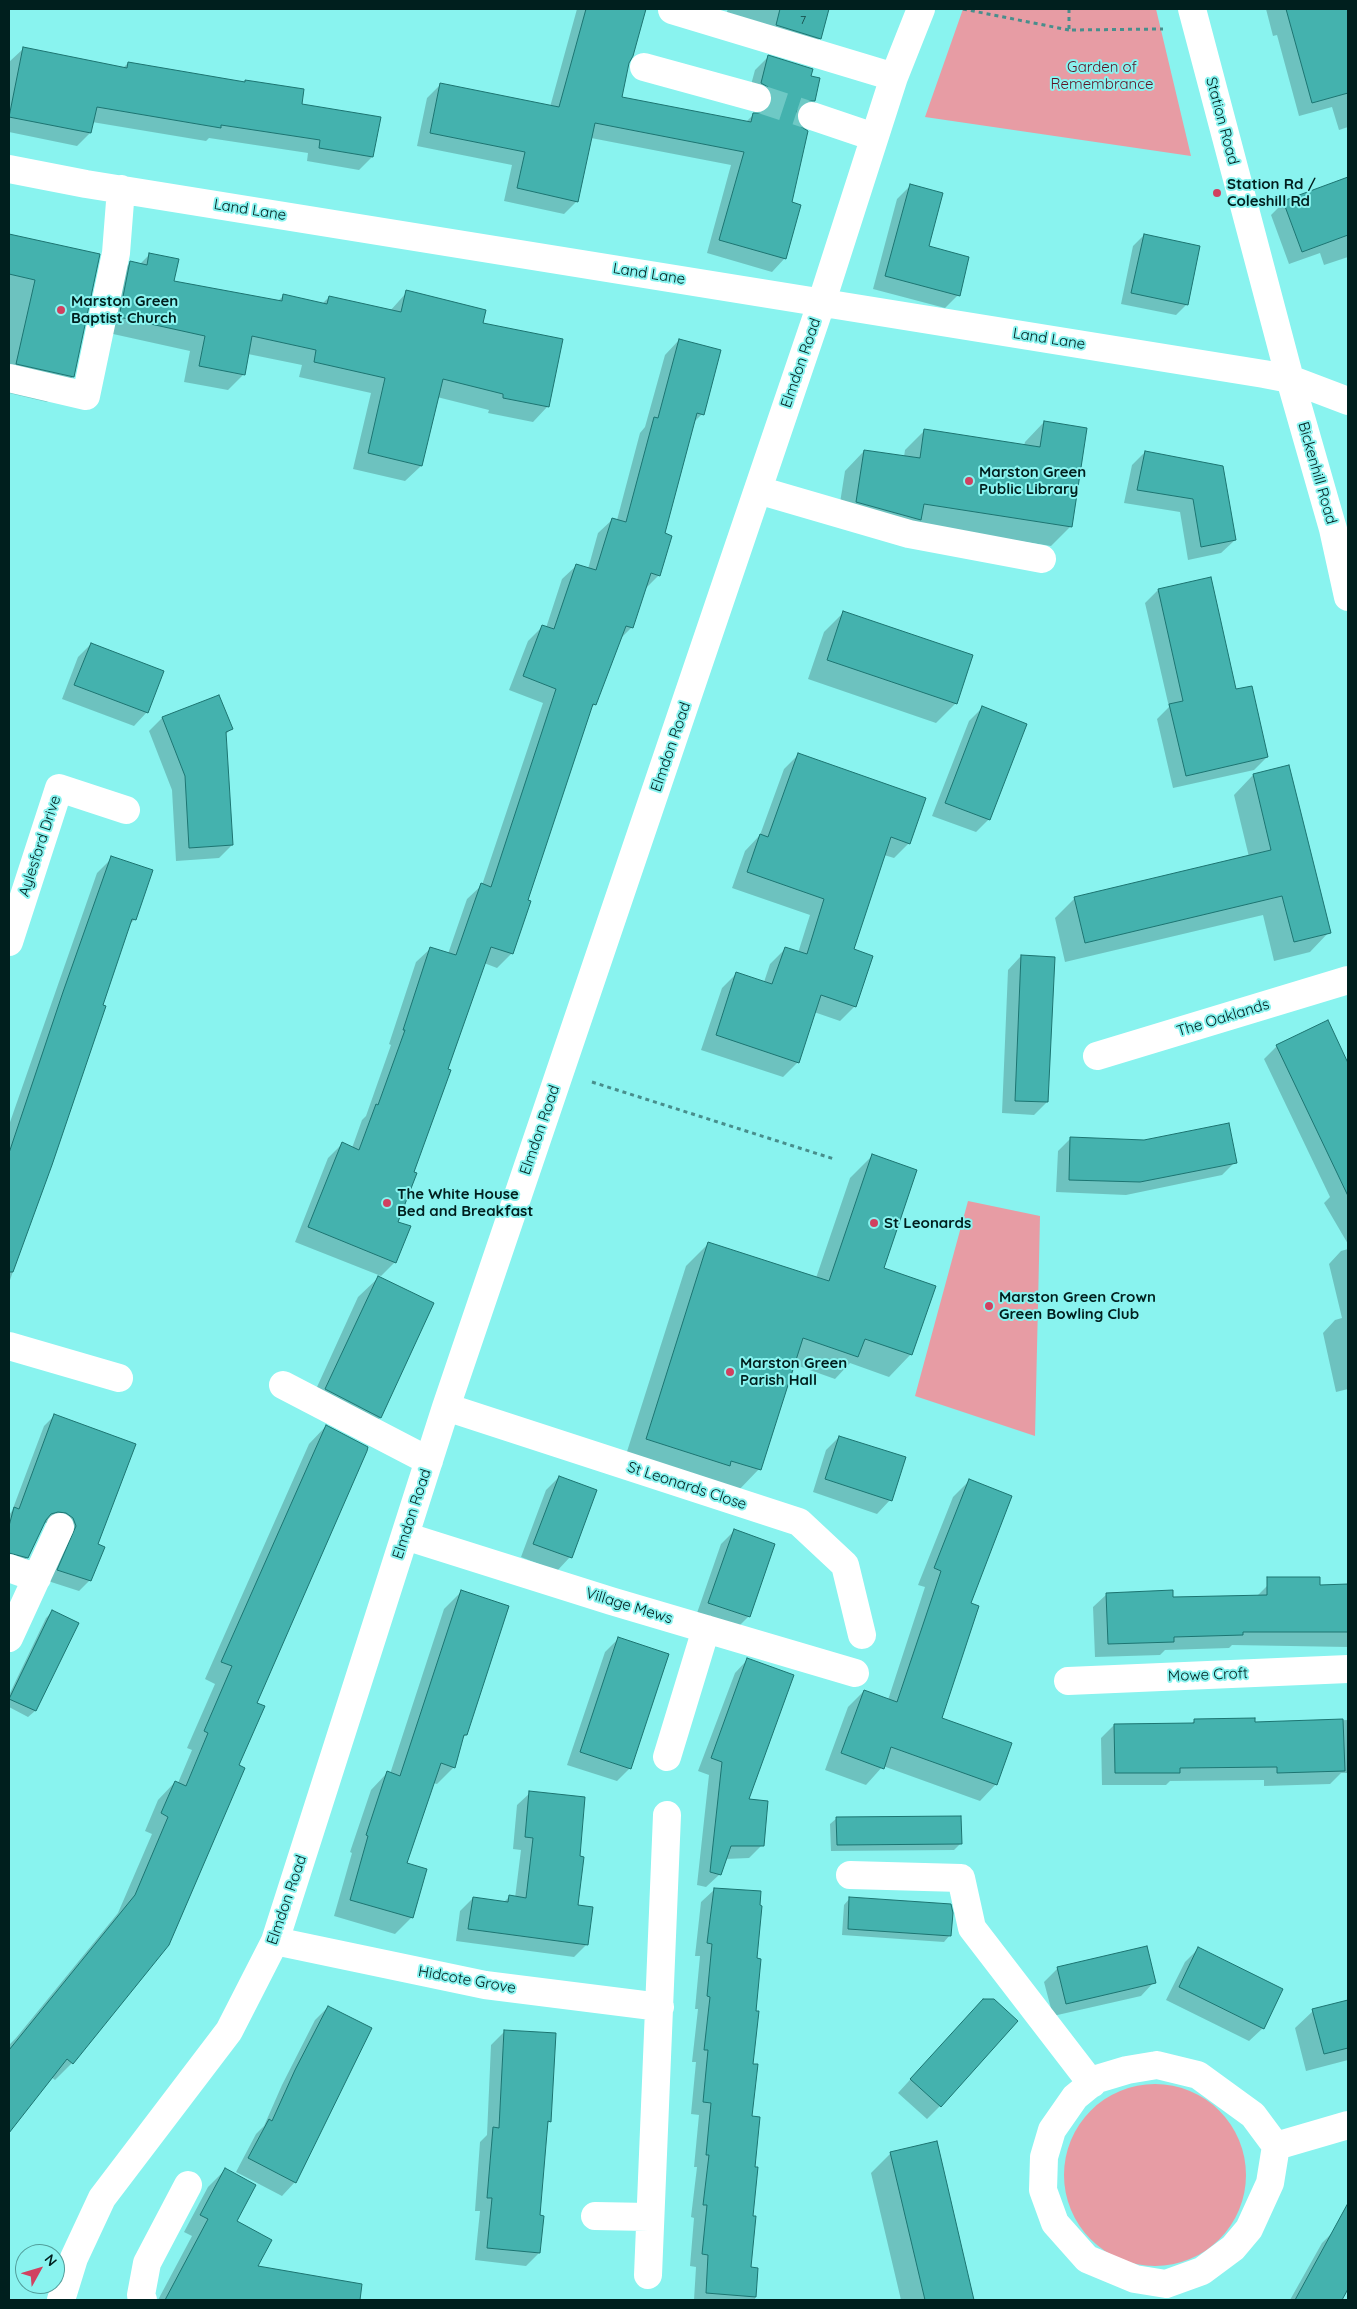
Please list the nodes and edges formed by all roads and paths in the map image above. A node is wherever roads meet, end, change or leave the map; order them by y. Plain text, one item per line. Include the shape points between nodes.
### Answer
1 (921, 9) edge
2 (963, 9) edge
3 (1069, 9) edge
4 (672, 10) dead end
5 (1195, 19) edge
6 (1069, 30) junction
7 (644, 67) dead end
8 (894, 77) junction
9 (757, 98) tunnel mouth
10 (812, 116) tunnel mouth
11 (874, 137) junction
12 (9, 169) edge
13 (122, 189) junction
14 (822, 301) junction
15 (9, 378) edge
16 (1290, 379) junction
17 (1348, 401) edge
18 (758, 490) junction
19 (1042, 559) dead end
20 (1348, 597) edge
21 (126, 810) dead end
22 (9, 942) edge
23 (1348, 980) edge
24 (1097, 1056) dead end
25 (560, 1072) junction
26 (834, 1160) dead end
27 (9, 1346) edge
28 (119, 1378) dead end
29 (283, 1385) dead end
30 (446, 1408) junction
31 (429, 1460) junction
32 (60, 1527) dead end
33 (405, 1536) junction
34 (9, 1568) edge
35 (37, 1578) junction
36 (706, 1629) junction
37 (862, 1635) dead end
38 (9, 1638) edge
39 (1348, 1669) edge
40 (855, 1673) dead end
41 (1068, 1681) dead end
42 (667, 1756) dead end
43 (667, 1815) dead end
44 (850, 1875) dead end
45 (275, 1941) junction
46 (660, 2007) junction
47 (1092, 2084) junction
48 (1348, 2125) edge
49 (1276, 2146) junction
50 (188, 2185) dead end
51 (595, 2216) dead end
52 (649, 2217) junction
53 (648, 2275) dead end
54 (61, 2300) edge
55 (143, 2300) edge

1 - 8 street, Elmdon Road
2 - 6 path
3 - 6 path
4 - 8 street
5 - 6 path
5 - 16 street, Station Road
7 - 9 street
8 - 11 street, Elmdon Road
10 - 11 street
11 - 14 street, Elmdon Road
12 - 13 street, Land Lane
13 - 14 street, Land Lane
13 - 15 street via 116,253 86,396
14 - 16 street, Land Lane
14 - 18 street, Elmdon Road
16 - 17 street, Land Lane
16 - 20 street, Bickenhill Road via 1333,529
18 - 19 street via 909,534
18 - 25 street, Elmdon Road
21 - 22 street, Aylesford Drive via 59,788
23 - 24 street, The Oaklands
25 - 26 path
25 - 30 street, Elmdon Road
27 - 28 street
29 - 31 street
30 - 31 street, Elmdon Road
30 - 37 street, St Leonards Close via 799,1522 845,1565
31 - 33 street, Elmdon Road
32 - 35 street
33 - 36 street, Village Mews
33 - 45 street, Elmdon Road
34 - 35 street
35 - 38 street
36 - 40 street, Village Mews
36 - 42 street
39 - 41 street, Mowe Croft
43 - 46 street
44 - 47 street via 961,1878 972,1928
45 - 46 street, Hidcote Grove via 485,1985
45 - 54 street, Elmdon Road via 229,2032 102,2198 74,2258
46 - 52 street
47 - 49 street via 1097,2079 1126,2070 1157,2064 1198,2075 1253,2116
47 - 49 street via 1075,2097 1052,2130 1044,2157 1043,2190 1055,2223 1087,2259 1135,2279 1166,2284 1202,2271 1233,2248 1249,2229 1270,2183
48 - 49 street
50 - 55 street via 147,2263 141,2295
51 - 52 street
52 - 53 street

